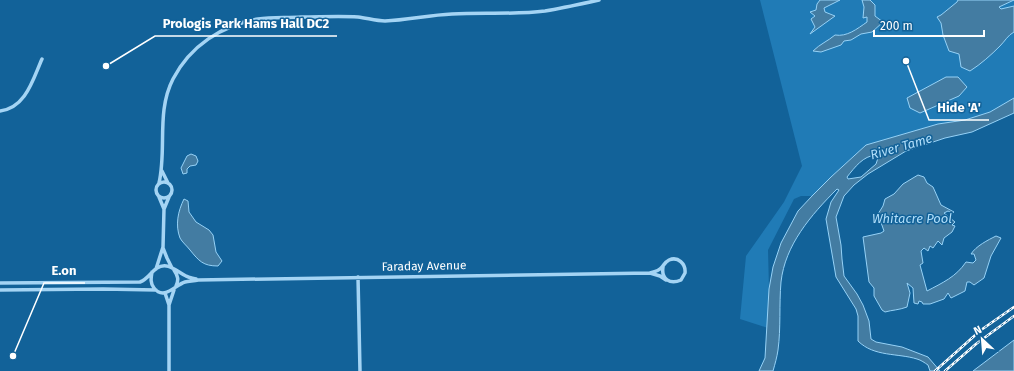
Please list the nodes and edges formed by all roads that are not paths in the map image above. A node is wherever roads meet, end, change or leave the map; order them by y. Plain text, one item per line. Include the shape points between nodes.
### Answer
1 (599, 0) edge
2 (42, 59) dead end
3 (0, 111) edge
4 (162, 170) junction
5 (168, 182) junction
6 (159, 183) junction
7 (170, 196) junction
8 (159, 197) junction
9 (164, 209) junction
10 (163, 247) junction
11 (662, 267) junction
12 (173, 268) junction
13 (156, 269) junction
14 (152, 272) junction
15 (650, 273) junction
16 (358, 277) junction
17 (198, 280) junction
18 (666, 280) junction
19 (0, 284) edge
20 (174, 288) junction
21 (0, 290) edge
22 (156, 290) junction
23 (165, 293) junction
24 (169, 305) junction
25 (169, 371) edge
26 (360, 371) edge

1 - 4 street via 545,11 435,15 384,21 358,17 330,17 270,18 237,23 203,42 182,63 173,80 162,118
2 - 3 street via 21,101 11,108
4 - 5 street
4 - 6 street
5 - 6 street
5 - 7 street via 172,189
6 - 8 street via 155,191
7 - 8 street
7 - 9 street
8 - 9 street
9 - 10 street
10 - 12 street
10 - 13 street
11 - 15 street, Faraday Avenue
11 - 18 street via 662,274
11 - 18 street via 673,259 681,261 685,267 681,280
12 - 13 street via 164,266
12 - 17 street, Faraday Avenue
12 - 20 street via 178,282
13 - 14 street
14 - 19 street via 140,282
14 - 22 street via 151,283
15 - 16 street, Faraday Avenue
15 - 18 street, Faraday Avenue
16 - 17 street, Faraday Avenue
16 - 26 street
17 - 20 street, Faraday Avenue via 184,282
20 - 23 street
20 - 24 street
21 - 22 street
22 - 23 street
23 - 24 street
24 - 25 street

